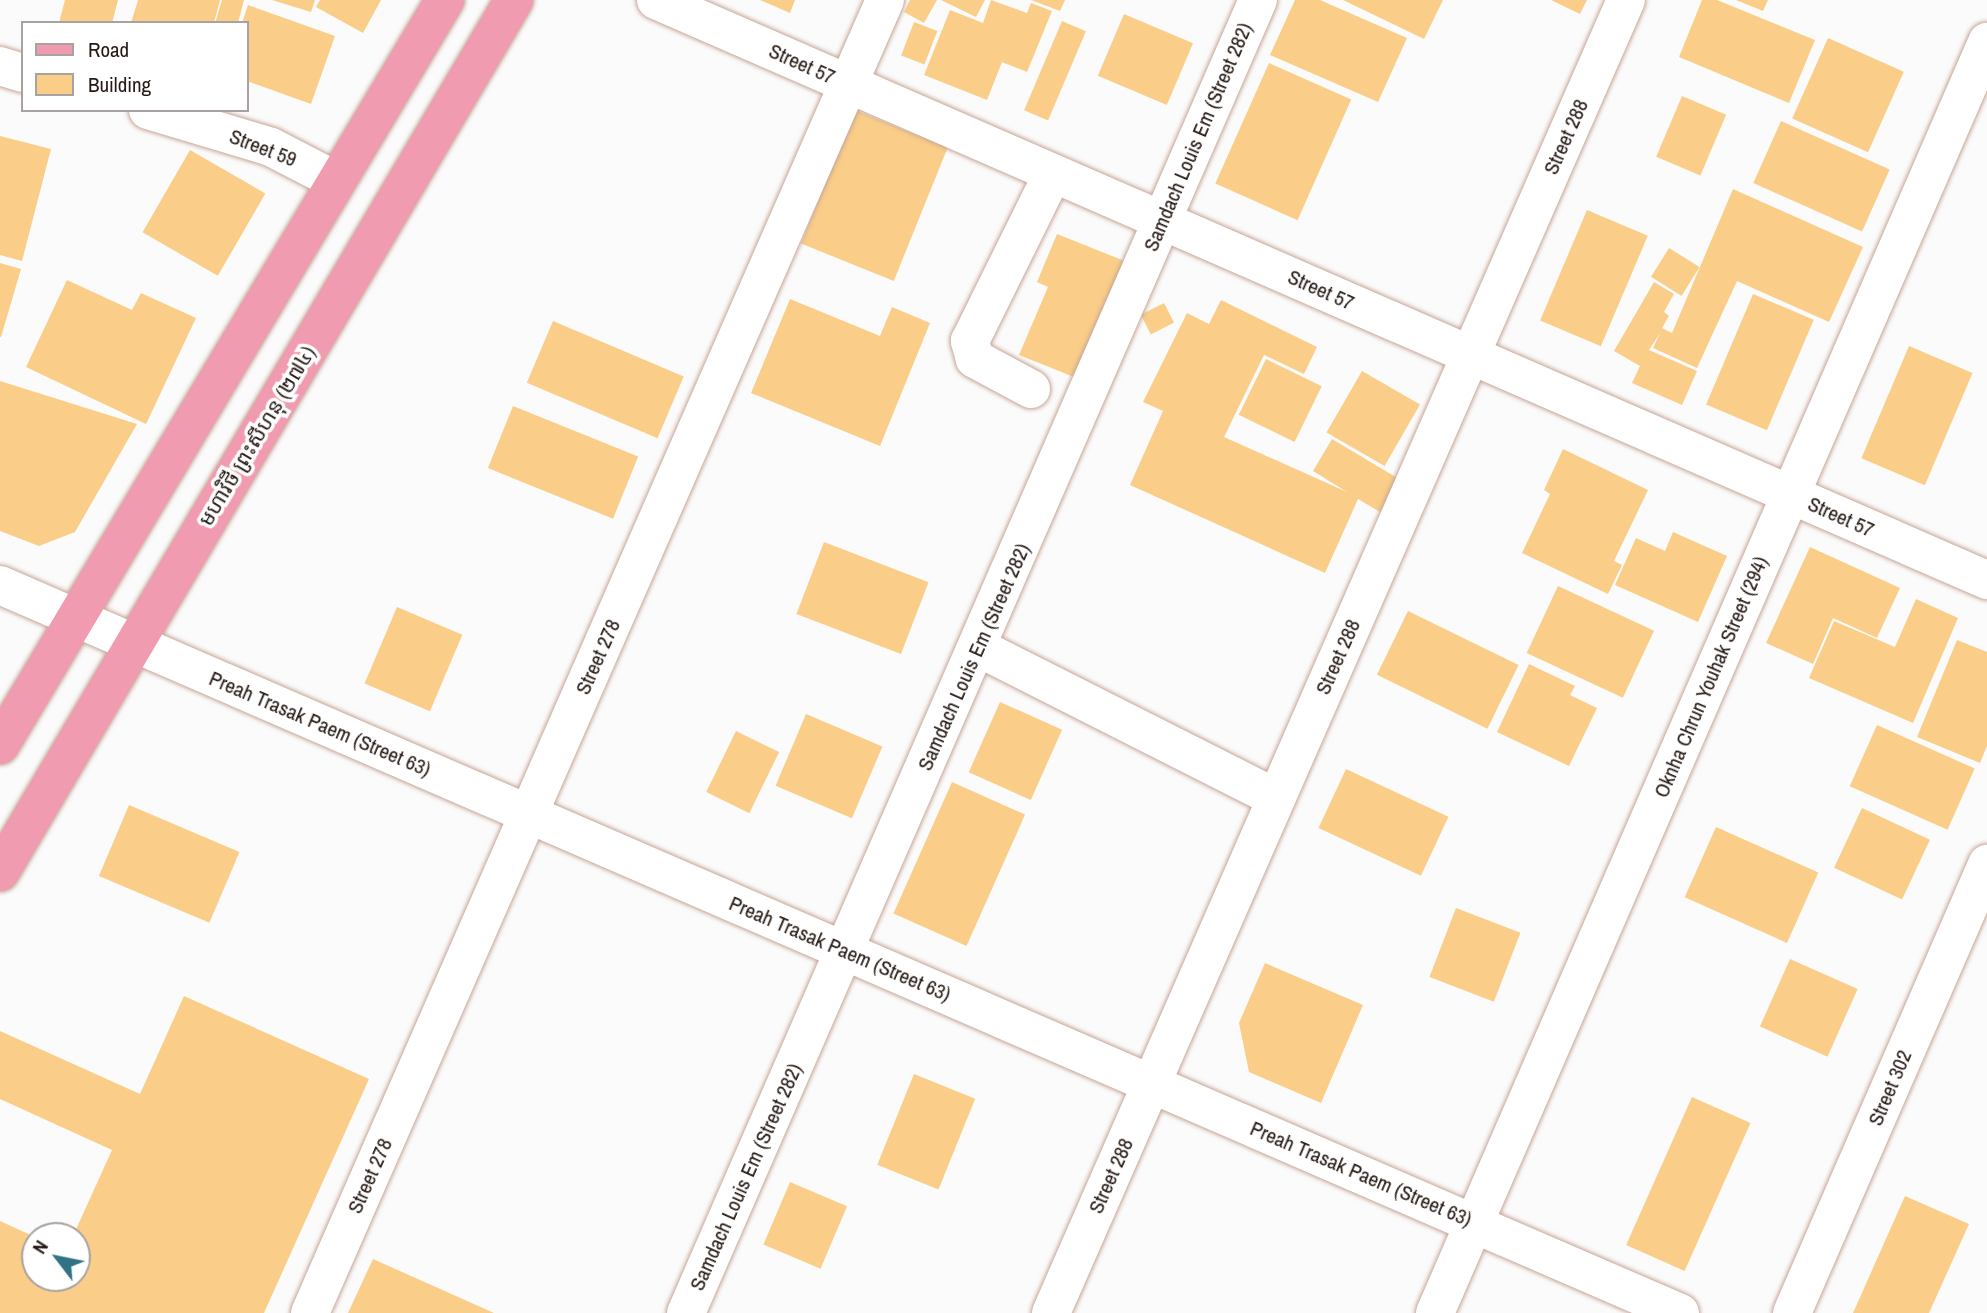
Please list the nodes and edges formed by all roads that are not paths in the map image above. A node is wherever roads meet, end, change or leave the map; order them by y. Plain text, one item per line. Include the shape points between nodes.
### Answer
1 (445, 0) edge
2 (514, 0) edge
3 (656, 0) edge
4 (885, 0) edge
5 (1258, 0) edge
6 (1626, 0) edge
7 (1987, 42) edge
8 (0, 66) edge
9 (21, 72) edge
10 (849, 84) junction
11 (156, 112) edge
12 (1054, 173) junction
13 (335, 180) junction
14 (1162, 221) junction
15 (1470, 355) junction
16 (1031, 390) dead end
17 (1790, 494) junction
18 (1987, 580) edge
19 (0, 586) edge
20 (75, 618) junction
21 (134, 644) junction
22 (979, 648) junction
23 (0, 745) edge
24 (1276, 798) junction
25 (529, 815) junction
26 (1987, 864) edge
27 (0, 872) edge
28 (845, 951) junction
29 (1151, 1084) junction
30 (1474, 1224) junction
31 (310, 1313) edge
32 (686, 1313) edge
33 (1051, 1313) edge
34 (1435, 1313) edge
35 (1681, 1313) edge
36 (1792, 1313) edge

1 - 13 main road
2 - 21 main road, មហាវិថី ព្រះសីហនុ (២៧៤)
3 - 10 street, Street 57
4 - 10 street, Street 278
5 - 14 street, Samdach Louis Em (Street 282)
6 - 15 street, Street 288
7 - 17 street, Oknha Chrun Youhak Street (294)
8 - 9 street
10 - 12 street, Street 57
10 - 25 street, Street 278
11 - 13 street, Street 59 via 271,147
12 - 14 street, Street 57
12 - 16 street via 970,341 975,359
13 - 20 main road
14 - 15 street, Street 57
14 - 22 street, Samdach Louis Em (Street 282)
15 - 17 street, Street 57
15 - 24 street, Street 288
17 - 18 street, Street 57
17 - 30 street, Oknha Chrun Youhak Street (294)
19 - 20 street, Preah Trasak Paem (Street 63)
20 - 21 street, Preah Trasak Paem (Street 63)
20 - 23 main road
21 - 25 street, Preah Trasak Paem (Street 63)
21 - 27 main road, មហាវិថី ព្រះសីហនុ (២៧៤)
22 - 24 street
22 - 28 street, Samdach Louis Em (Street 282)
24 - 29 street, Street 288
25 - 28 street, Preah Trasak Paem (Street 63)
25 - 31 street, Street 278
26 - 36 street, Street 302
28 - 29 street, Preah Trasak Paem (Street 63)
28 - 32 street, Samdach Louis Em (Street 282)
29 - 30 street, Preah Trasak Paem (Street 63)
29 - 33 street, Street 288
30 - 34 street, Oknha Chrun Youhak Street (294)
30 - 35 street, Preah Trasak Paem (Street 63)

